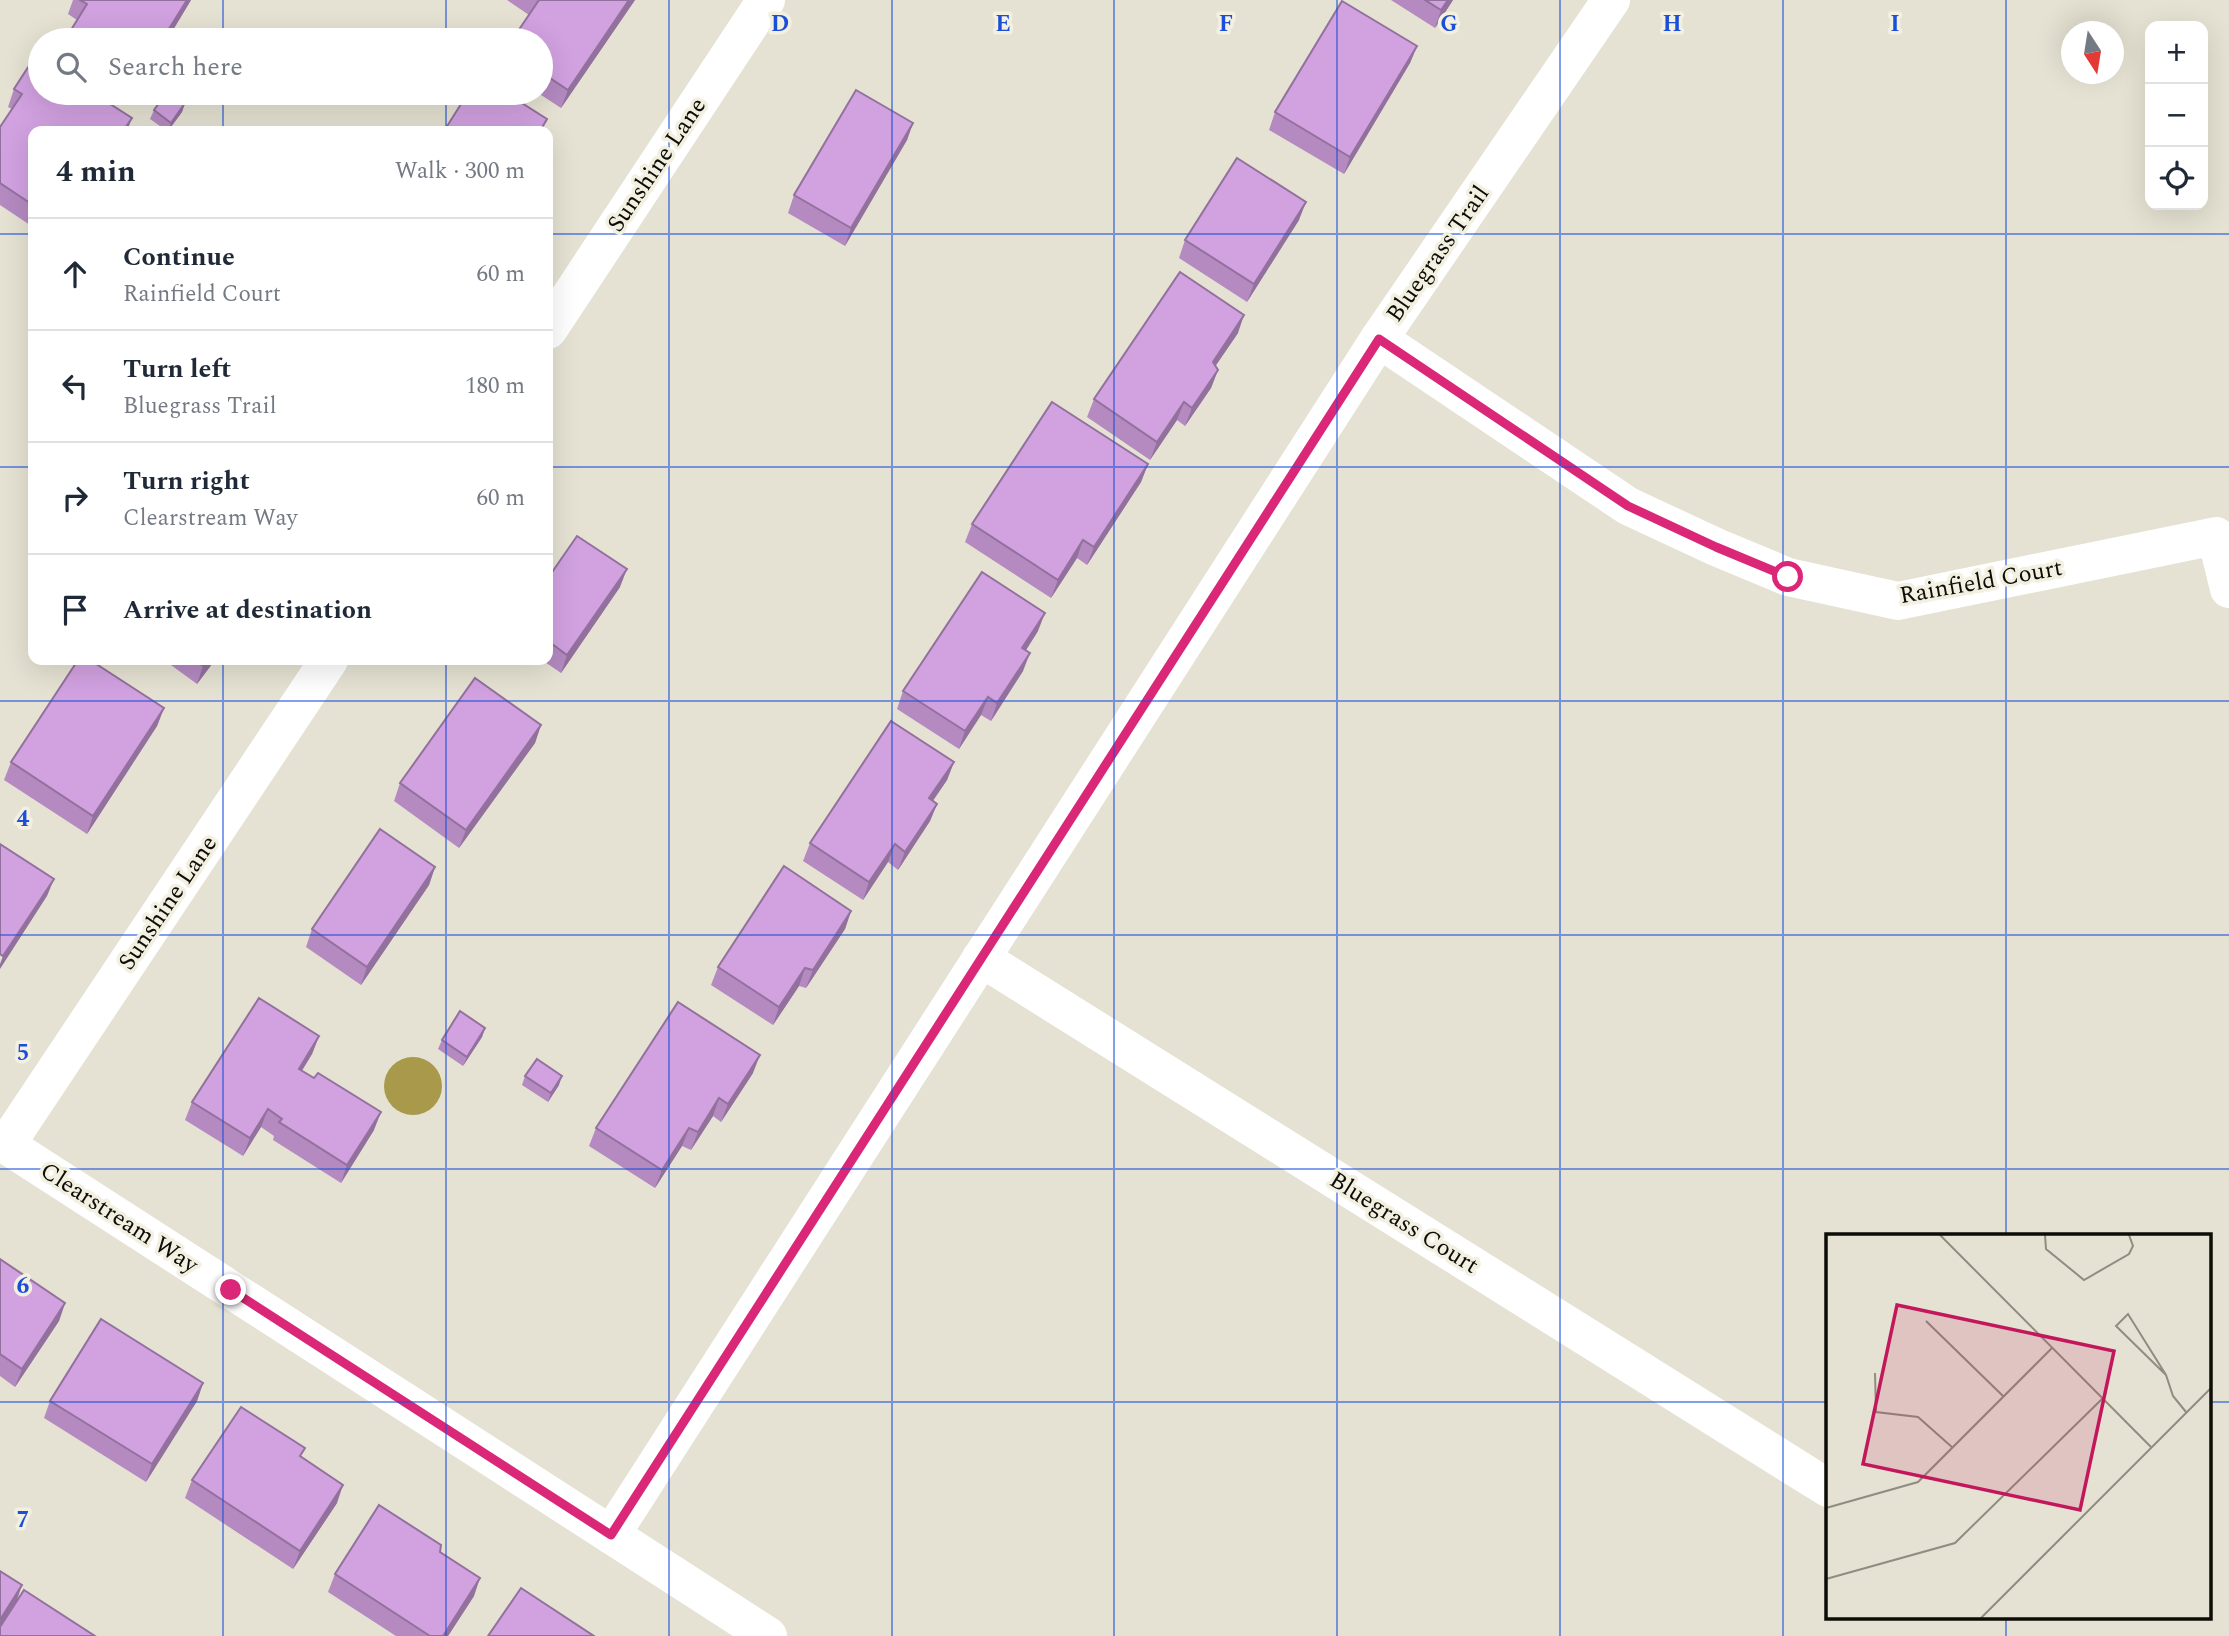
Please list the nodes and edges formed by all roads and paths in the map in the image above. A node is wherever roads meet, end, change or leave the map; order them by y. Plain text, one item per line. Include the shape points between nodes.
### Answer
1 (766, 0) edge
2 (1611, 0) edge
3 (553, 322) edge
4 (1379, 339) junction
5 (2229, 589) edge
6 (326, 665) edge
7 (981, 958) junction
8 (3, 1143) edge
9 (1826, 1487) edge
10 (611, 1535) junction
11 (768, 1636) edge

1 - 3 street, Sunshine Lane
2 - 4 street, Bluegrass Trail
4 - 5 street, Rainfield Court via 1628,506 1788,577 1898,601 2216,536
4 - 7 street, Bluegrass Trail
6 - 8 street, Sunshine Lane
7 - 9 street, Bluegrass Court
7 - 10 street, Bluegrass Trail
8 - 10 street, Clearstream Way
10 - 11 street, Clearstream Way

